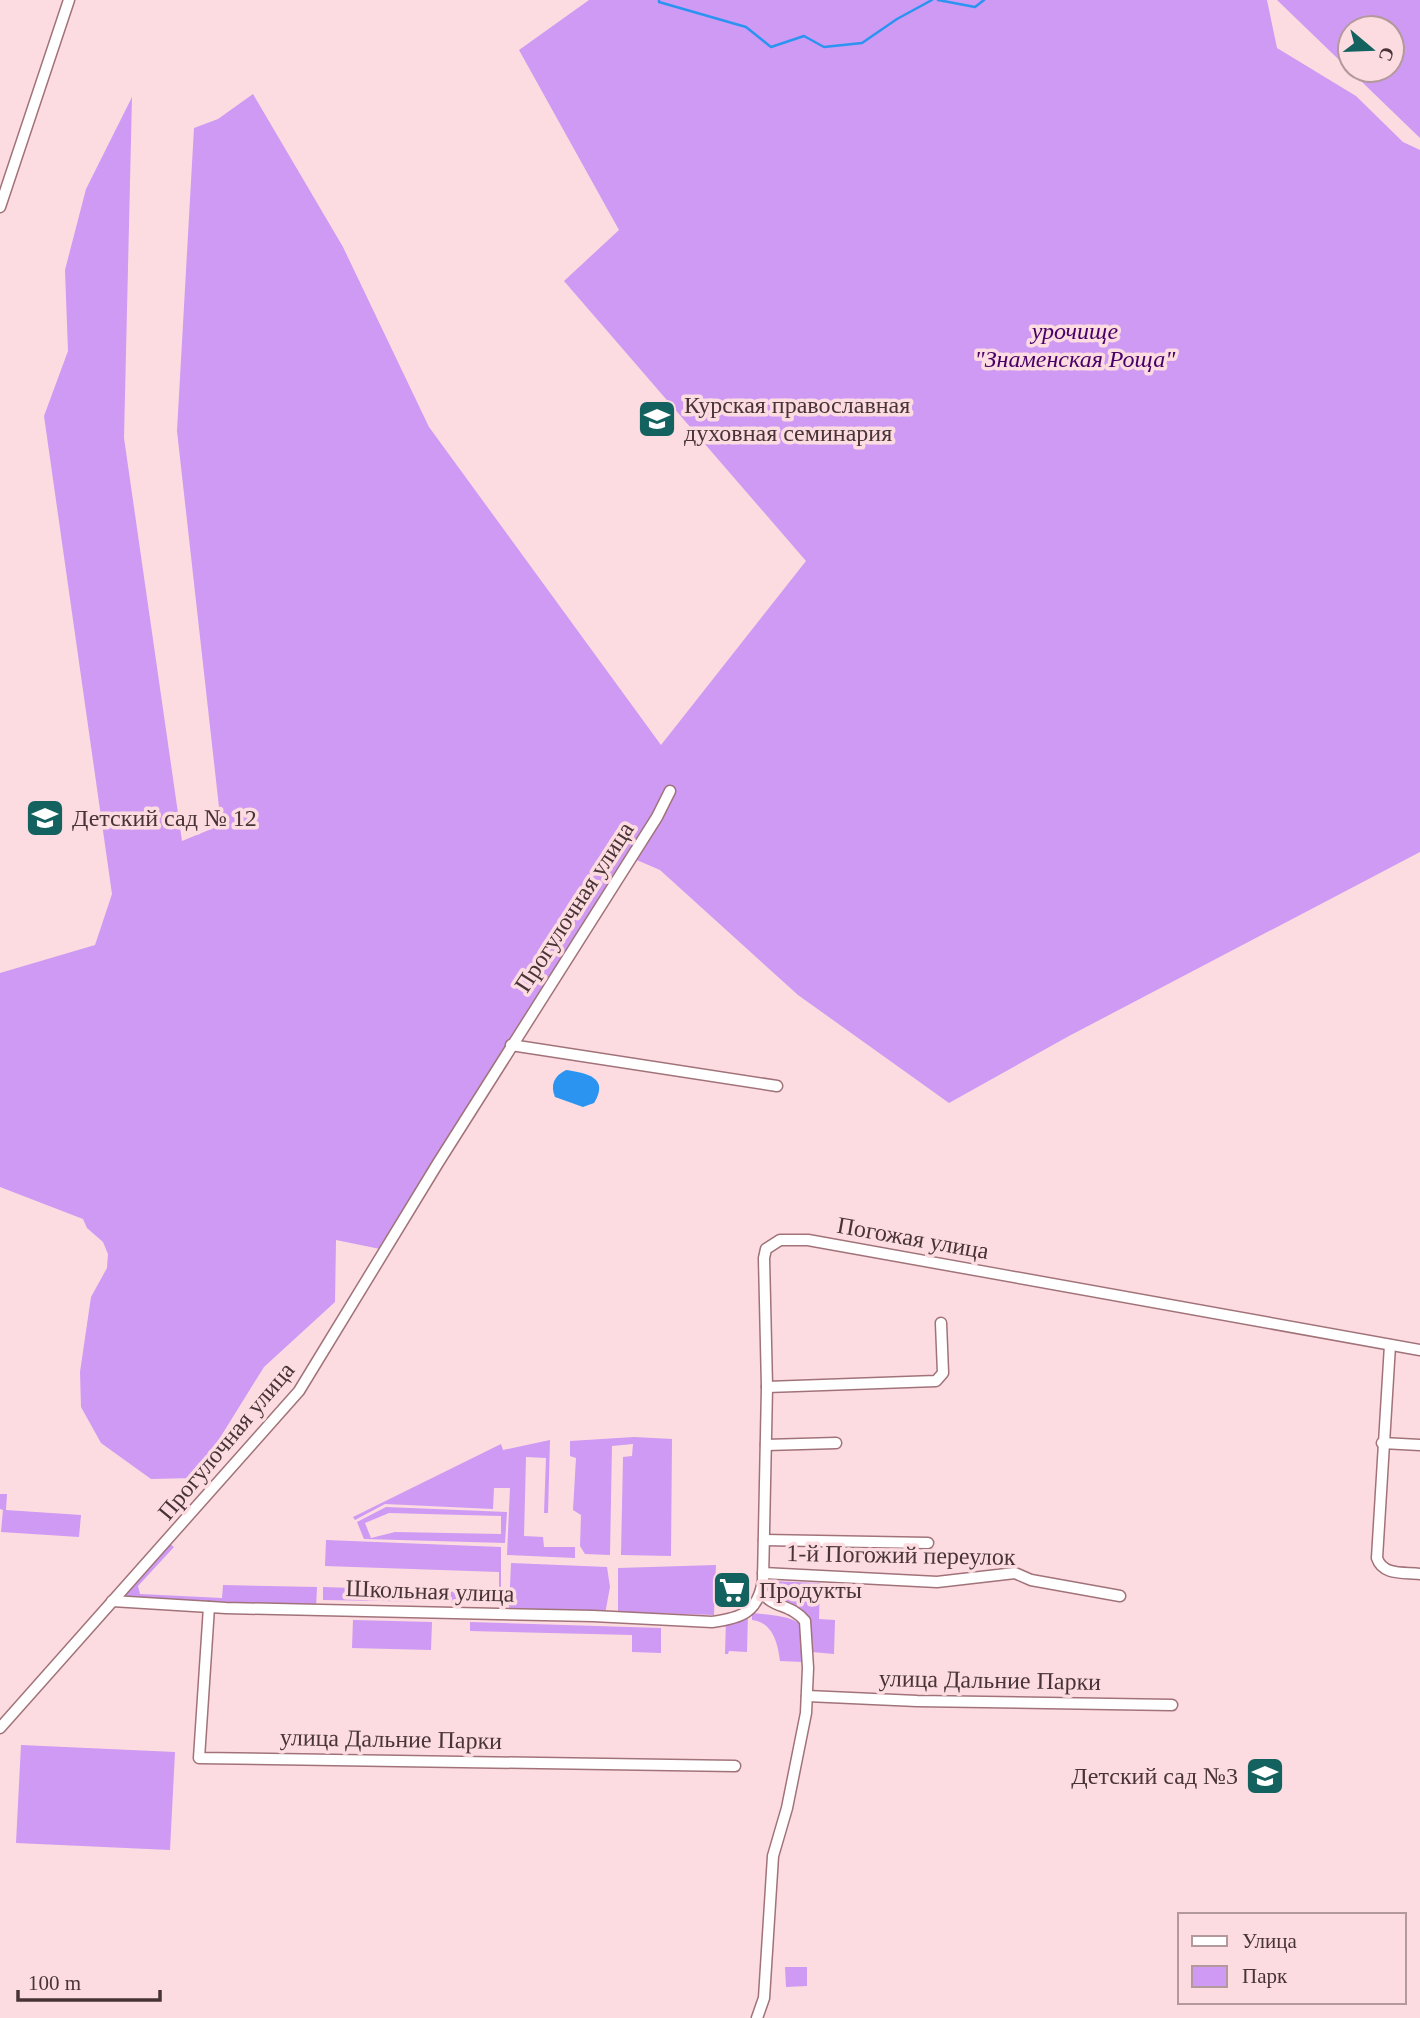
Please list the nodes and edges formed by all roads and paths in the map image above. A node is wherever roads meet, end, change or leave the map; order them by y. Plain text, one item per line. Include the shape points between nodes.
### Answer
1 (69, 0) edge
2 (0, 205) edge
3 (670, 791) dead end
4 (511, 1045) junction
5 (777, 1086) dead end
6 (941, 1323) dead end
7 (1390, 1345) junction
8 (1420, 1350) edge
9 (767, 1387) junction
10 (836, 1443) dead end
11 (1382, 1443) junction
12 (766, 1445) junction
13 (1420, 1445) edge
14 (765, 1540) junction
15 (928, 1543) dead end
16 (763, 1573) junction
17 (1420, 1574) edge
18 (761, 1591) junction
19 (1120, 1596) dead end
20 (112, 1601) junction
21 (209, 1607) junction
22 (745, 1614) joint
23 (807, 1696) junction
24 (1172, 1705) dead end
25 (0, 1728) edge
26 (735, 1766) dead end
27 (757, 2018) edge

1 - 2 street
3 - 4 street, Прогулочная улица
4 - 5 street
4 - 20 street, Прогулочная улица via 299,1391
6 - 9 street via 943,1373 936,1381
7 - 8 street, Погожая улица
7 - 9 street, Погожая улица via 808,1240 780,1240 766,1250 764,1258
7 - 11 street
9 - 12 street, Погожая улица
10 - 12 street
11 - 13 street
11 - 17 street via 1377,1558 1386,1570
12 - 14 street, Погожая улица
14 - 15 street, 1-й Погожий переулок
14 - 16 street, Погожая улица
16 - 18 street, Погожая улица
16 - 19 street, 1-й Погожий переулок via 937,1582 1015,1573
18 - 22 street, Погожая улица
18 - 23 street via 773,1604 794,1610 805,1621
20 - 21 street, Школьная улица
20 - 25 street, Прогулочная улица
21 - 22 street, Школьная улица via 712,1622
21 - 26 street, улица Дальние Парки via 199,1758
23 - 24 street, улица Дальние Парки
23 - 27 street via 787,1808 773,1856 764,1998

